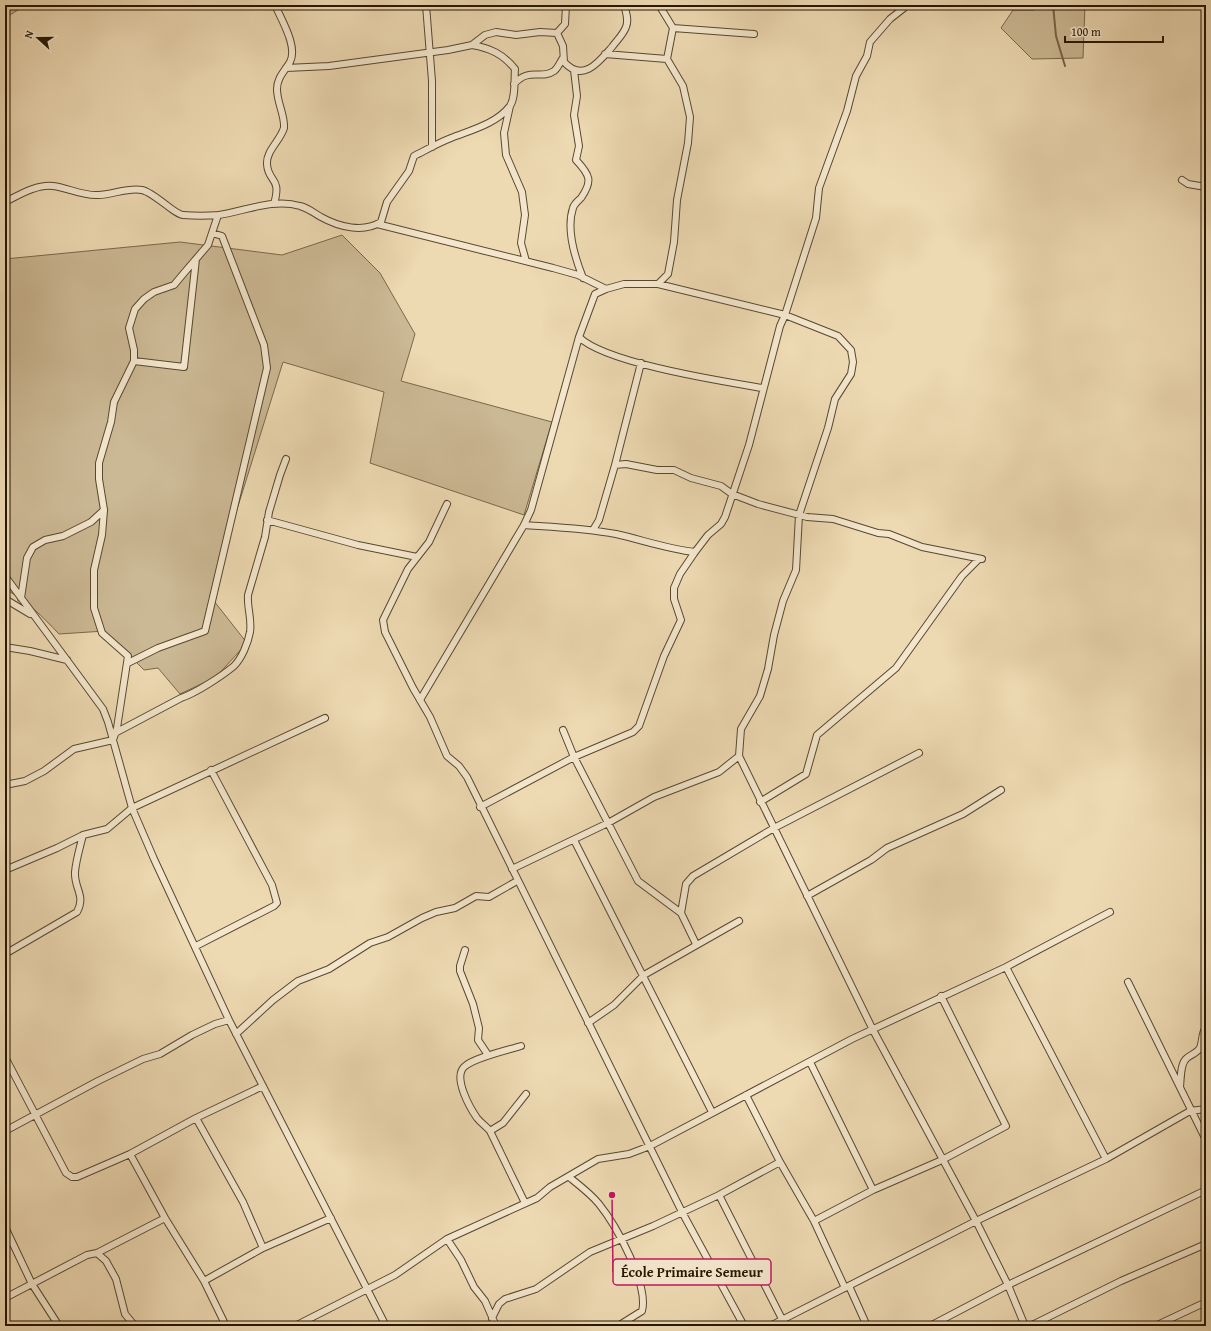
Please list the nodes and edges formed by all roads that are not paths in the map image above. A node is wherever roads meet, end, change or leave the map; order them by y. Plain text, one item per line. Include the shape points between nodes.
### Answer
1 (275, 5) edge
2 (426, 5) edge
3 (566, 5) edge
4 (624, 5) edge
5 (659, 5) edge
6 (905, 5) edge
7 (673, 28) junction
8 (557, 33) junction
9 (754, 34) dead end
10 (472, 45) junction
11 (430, 53) junction
12 (605, 54) junction
13 (563, 58) junction
14 (667, 59) junction
15 (286, 68) junction
16 (574, 70) junction
17 (514, 84) junction
18 (510, 106) junction
19 (432, 147) junction
20 (1182, 180) dead end
21 (1206, 187) edge
22 (5, 202) edge
23 (274, 204) junction
24 (218, 215) junction
25 (377, 224) junction
26 (212, 233) junction
27 (196, 259) junction
28 (526, 261) junction
29 (583, 278) junction
30 (658, 284) junction
31 (606, 289) junction
32 (785, 315) junction
33 (579, 337) junction
34 (134, 361) junction
35 (641, 363) junction
36 (762, 388) junction
37 (286, 460) dead end
38 (616, 465) junction
39 (732, 494) junction
40 (447, 504) dead end
41 (104, 510) junction
42 (799, 515) junction
43 (267, 520) junction
44 (524, 526) junction
45 (593, 530) junction
46 (695, 552) junction
47 (417, 557) junction
48 (5, 576) edge
49 (21, 598) junction
50 (5, 599) edge
51 (32, 614) junction
52 (5, 647) edge
53 (67, 660) junction
54 (128, 663) junction
55 (420, 700) junction
56 (325, 718) dead end
57 (563, 730) dead end
58 (115, 733) junction
59 (113, 740) junction
60 (919, 753) dead end
61 (739, 756) junction
62 (574, 757) junction
63 (211, 770) junction
64 (5, 785) edge
65 (1001, 790) dead end
66 (760, 802) junction
67 (480, 807) junction
68 (132, 808) junction
69 (608, 824) junction
70 (774, 828) junction
71 (83, 835) junction
72 (574, 840) junction
73 (512, 869) junction
74 (5, 870) edge
75 (517, 881) junction
76 (807, 896) junction
77 (680, 912) junction
78 (1110, 912) dead end
79 (739, 921) dead end
80 (696, 944) junction
81 (196, 946) junction
82 (465, 950) dead end
83 (5, 954) edge
84 (1006, 967) junction
85 (644, 975) junction
86 (1128, 982) dead end
87 (941, 996) junction
88 (229, 1020) junction
89 (588, 1023) junction
90 (1206, 1027) edge
91 (873, 1030) junction
92 (236, 1034) junction
93 (521, 1046) dead end
94 (488, 1055) junction
95 (5, 1057) edge
96 (810, 1062) junction
97 (263, 1086) junction
98 (1180, 1088) junction
99 (526, 1094) dead end
100 (746, 1095) junction
101 (1206, 1109) edge
102 (1190, 1111) junction
103 (712, 1112) junction
104 (36, 1114) junction
105 (196, 1118) junction
106 (5, 1131) edge
107 (490, 1131) junction
108 (1206, 1140) edge
109 (650, 1146) junction
110 (130, 1154) junction
111 (1106, 1159) junction
112 (942, 1160) junction
113 (780, 1162) junction
114 (569, 1177) junction
115 (873, 1190) junction
116 (1206, 1190) edge
117 (718, 1195) junction
118 (525, 1203) junction
119 (682, 1212) junction
120 (165, 1218) junction
121 (331, 1218) junction
122 (814, 1221) junction
123 (976, 1221) junction
124 (5, 1227) edge
125 (620, 1238) junction
126 (447, 1239) junction
127 (1206, 1244) edge
128 (263, 1248) junction
129 (97, 1253) junction
130 (204, 1281) junction
131 (32, 1284) junction
132 (1008, 1285) junction
133 (847, 1287) junction
134 (367, 1288) junction
135 (5, 1298) edge
136 (1206, 1302) edge
137 (492, 1318) junction
138 (782, 1319) junction
139 (59, 1326) edge
140 (135, 1326) edge
141 (226, 1326) edge
142 (298, 1326) edge
143 (386, 1326) edge
144 (496, 1326) edge
145 (618, 1326) edge
146 (744, 1326) edge
147 (770, 1326) edge
148 (867, 1326) edge
149 (930, 1326) edge
150 (1025, 1326) edge
151 (1030, 1326) edge
152 (1155, 1326) edge

1 - 15 street via 294,52
2 - 11 street
3 - 8 street via 565,24
4 - 12 street via 627,25 621,37
5 - 7 street
6 - 32 street via 870,42 867,56 856,76 847,111 819,188 816,218
7 - 9 street
7 - 14 street
8 - 10 street via 516,35 496,32 485,35
8 - 13 street via 563,46
10 - 11 street
10 - 17 street via 481,46 506,57 514,69
11 - 15 street via 330,66
11 - 19 street
12 - 14 street
12 - 16 street via 598,63 588,69
13 - 16 street
13 - 17 street via 555,70 548,74 534,73 520,77
14 - 30 street via 683,86 690,117 668,274
15 - 23 street via 279,78 277,89 284,128 267,163 269,173 277,184 278,191
16 - 29 street via 577,96 574,115 579,146 576,160 587,171 589,181 573,207 572,223 575,258
17 - 18 street
18 - 19 street via 478,129
18 - 28 street via 504,133 506,155 522,192 525,215 521,243
19 - 25 street via 414,156 409,171 387,202 381,222
20 - 21 street via 1188,184
22 - 24 street via 40,187 53,186 78,194 94,195 143,190 159,198 180,215
23 - 24 street
23 - 25 street via 300,206 347,227 373,227
24 - 26 street
25 - 28 street
26 - 27 street via 208,245
26 - 54 street via 222,236 264,345 267,368 205,631 158,648
27 - 34 street via 174,285 154,292 135,309 129,328
27 - 34 street via 184,367
28 - 29 street
29 - 31 street
30 - 31 street via 624,284
30 - 32 street
31 - 33 street via 595,294
32 - 36 street
32 - 42 street via 838,336 851,350 854,362 851,374 836,399
33 - 35 street via 586,344
33 - 44 street via 540,481
34 - 41 street via 114,402 99,463
35 - 36 street
35 - 38 street
36 - 39 street via 748,445
37 - 43 street
38 - 39 street via 674,470 691,478 721,486
38 - 45 street via 599,520
39 - 42 street
39 - 46 street via 721,524 708,535
40 - 47 street via 429,542
41 - 49 street via 92,522 33,547 26,558
41 - 54 street via 102,535 94,570 94,608 102,633 128,656
42 - 61 street via 796,570 783,601 760,696 741,729
42 - 66 street via 833,518 878,533 889,534 922,547 980,559 962,576 896,668 817,735 806,774
43 - 47 street via 358,545
43 - 58 street via 248,595 250,634 235,665 192,694
44 - 45 street
44 - 55 street
45 - 46 street via 618,534 672,550
46 - 62 street via 674,588 674,599 681,620 664,656 639,726 633,732
47 - 55 street via 394,595 383,620 386,632
48 - 49 street
49 - 51 street
50 - 51 street
51 - 53 street
52 - 53 street
53 - 59 street via 103,709
54 - 58 street
55 - 67 street via 447,756 459,766 467,778
56 - 63 street
57 - 62 street
58 - 59 street
59 - 64 street via 74,749 26,781
59 - 68 street
60 - 70 street
61 - 66 street
61 - 69 street via 719,772 654,797
62 - 67 street
62 - 69 street
63 - 68 street
63 - 81 street via 268,878 277,903
65 - 76 street via 962,814 887,848 871,860
66 - 70 street
67 - 73 street
68 - 71 street via 107,829
68 - 81 street
69 - 72 street
69 - 77 street via 638,881
70 - 76 street
70 - 77 street via 693,876 686,884
71 - 74 street
71 - 83 street via 75,874 81,895 81,904 77,912
72 - 73 street
72 - 85 street
73 - 75 street
75 - 89 street
75 - 92 street via 489,897 476,896 455,908 422,918 388,937 370,943 329,969 298,981
76 - 91 street
77 - 80 street
78 - 84 street
79 - 80 street
80 - 85 street
81 - 88 street
82 - 94 street via 460,971 472,1004 478,1040
84 - 87 street
84 - 111 street
85 - 89 street via 614,1005
85 - 103 street
86 - 98 street
87 - 91 street
87 - 112 street via 1006,1126
88 - 92 street
88 - 104 street via 192,1035 160,1054 143,1059
89 - 109 street
90 - 98 street via 1198,1051 1183,1063
91 - 96 street
91 - 112 street
92 - 97 street
93 - 94 street
94 - 107 street via 464,1067 461,1084 469,1104
95 - 104 street
96 - 100 street
96 - 115 street
97 - 105 street
97 - 121 street
98 - 102 street
99 - 107 street via 503,1123
100 - 103 street
100 - 113 street
101 - 102 street
102 - 108 street
102 - 111 street
103 - 109 street
104 - 106 street
104 - 110 street via 66,1173 72,1177
105 - 110 street
105 - 128 street via 243,1202
107 - 118 street
109 - 114 street via 629,1154 598,1159
109 - 119 street
110 - 120 street
111 - 123 street
112 - 115 street
112 - 123 street
113 - 117 street
113 - 122 street
114 - 118 street
114 - 125 street via 599,1204
115 - 122 street
116 - 132 street
117 - 119 street
117 - 138 street
118 - 126 street
119 - 125 street
119 - 146 street
120 - 129 street
120 - 130 street
121 - 128 street
121 - 134 street
122 - 133 street
123 - 132 street
123 - 133 street
124 - 131 street
125 - 137 street via 590,1252 536,1289 505,1299 499,1304
125 - 145 street via 637,1274 644,1304 642,1311
126 - 134 street via 395,1275
126 - 137 street via 477,1292 485,1301
127 - 151 street via 1121,1281
128 - 130 street
129 - 131 street via 86,1255
129 - 140 street via 106,1261 116,1279 125,1314
130 - 141 street
131 - 135 street
131 - 139 street
132 - 149 street
132 - 150 street
133 - 138 street
133 - 148 street
134 - 142 street
134 - 143 street
136 - 152 street
137 - 144 street
138 - 147 street

